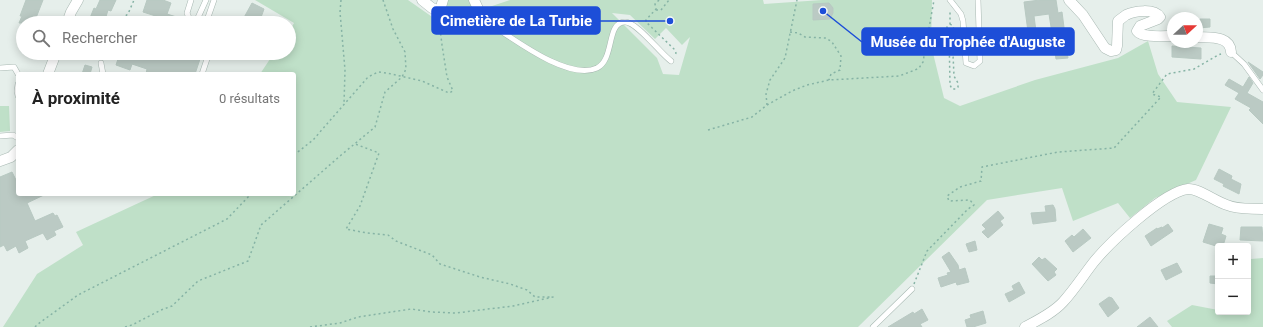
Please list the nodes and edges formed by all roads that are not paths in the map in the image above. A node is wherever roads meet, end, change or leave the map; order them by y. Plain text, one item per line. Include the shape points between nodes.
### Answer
1 (78, 0) edge
2 (191, 0) edge
3 (206, 0) edge
4 (214, 0) edge
5 (422, 0) edge
6 (443, 0) edge
7 (474, 0) edge
8 (978, 0) edge
9 (1069, 0) edge
10 (951, 2) edge
11 (70, 16) edge
12 (188, 16) edge
13 (200, 16) edge
14 (208, 16) edge
15 (492, 25) joint
16 (1167, 36) edge
17 (1203, 37) edge
18 (1231, 52) joint
19 (53, 60) edge
20 (207, 60) edge
21 (671, 61) road end
22 (101, 63) dead end
23 (0, 68) edge
24 (17, 72) edge
25 (49, 72) edge
26 (103, 72) edge
27 (203, 72) edge
28 (1263, 90) edge
29 (0, 136) edge
30 (16, 137) edge
31 (16, 152) edge
32 (0, 161) edge
33 (1263, 209) edge
34 (912, 289) road end
35 (873, 327) edge
36 (1025, 327) edge

1 - 11 street
2 - 12 lane
3 - 13 lane
4 - 14 lane
5 - 6 street via 437,10
7 - 15 street via 481,15
8 - 10 lane via 980,61 974,66 966,63 963,20
9 - 16 street via 1083,15 1105,48 1111,52 1116,50 1117,46 1118,21 1132,13 1156,12 1160,17 1140,26 1137,31 1140,34
15 - 21 lane via 543,58 571,69 586,70 604,63 617,25 626,21 638,28
17 - 18 street via 1224,40 1229,44
18 - 28 lane via 1244,64
19 - 25 street
20 - 27 lane
22 - 26 lane
23 - 24 lane via 14,67
29 - 30 lane
31 - 32 street
33 - 36 street via 1233,207 1189,189 1170,196 1157,203 1094,261 1062,303
34 - 35 lane

